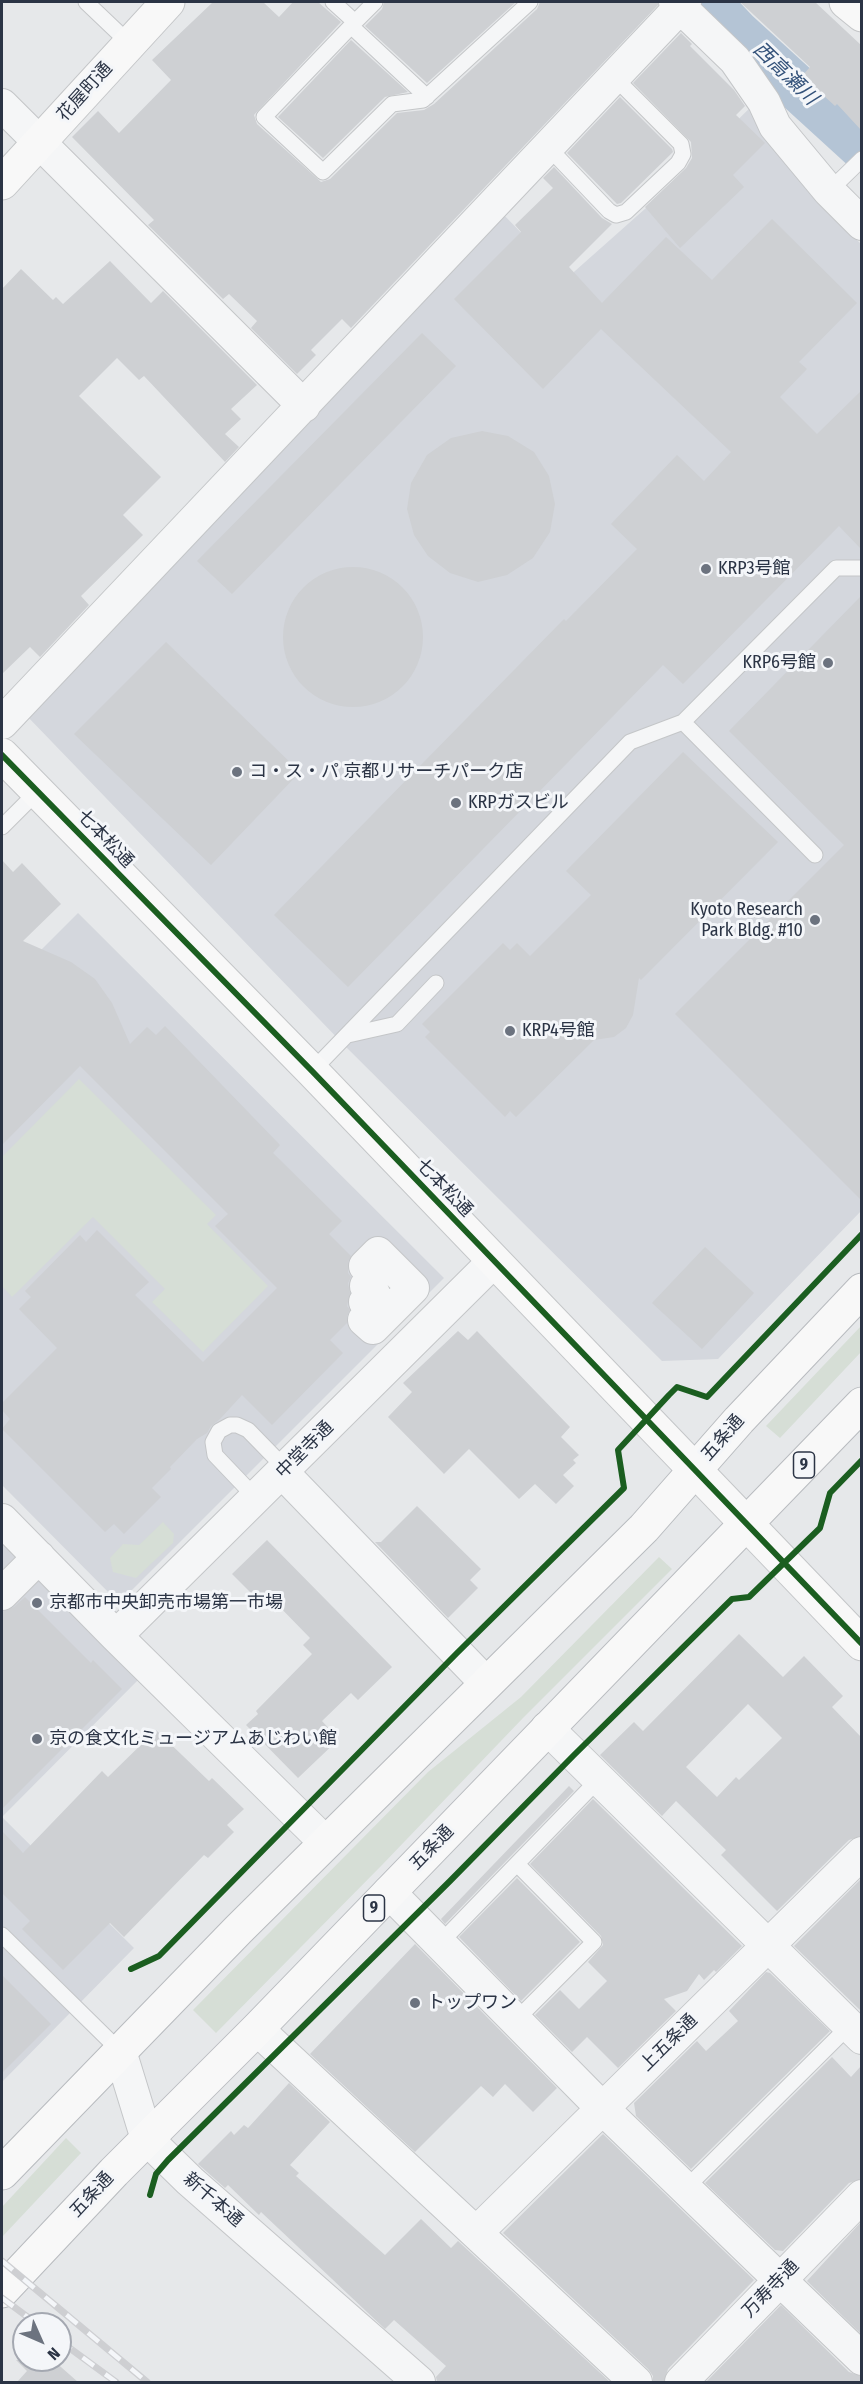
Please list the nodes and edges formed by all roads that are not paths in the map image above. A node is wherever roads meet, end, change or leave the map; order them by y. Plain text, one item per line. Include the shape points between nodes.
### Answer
1 (86, 2) edge
2 (168, 2) edge
3 (333, 2) edge
4 (375, 2) edge
5 (531, 2) edge
6 (846, 2) edge
7 (680, 3) edge
8 (861, 15) edge
9 (353, 24) junction
10 (129, 43) junction
11 (613, 76) junction
12 (427, 97) junction
13 (2, 105) edge
14 (39, 144) junction
15 (547, 146) junction
16 (861, 159) edge
17 (2, 183) edge
18 (829, 191) junction
19 (861, 224) edge
20 (304, 406) junction
21 (861, 568) edge
22 (683, 722) junction
23 (2, 723) edge
24 (2, 755) edge
25 (38, 792) junction
26 (2, 827) edge
27 (815, 855) dead end
28 (436, 983) dead end
29 (348, 1035) junction
30 (312, 1071) junction
31 (494, 1262) junction
32 (861, 1290) edge
33 (861, 1404) edge
34 (284, 1470) junction
35 (694, 1471) junction
36 (256, 1498) junction
37 (2, 1520) edge
38 (745, 1525) junction
39 (39, 1557) junction
40 (2, 1594) edge
41 (116, 1636) junction
42 (860, 1641) edge
43 (486, 1683) junction
44 (547, 1728) junction
45 (599, 1779) junction
46 (325, 1842) junction
47 (861, 1853) edge
48 (517, 1864) junction
49 (389, 1892) junction
50 (2, 1935) edge
51 (441, 1942) junction
52 (767, 1946) junction
53 (515, 2021) junction
54 (257, 2029) junction
55 (857, 2032) edge
56 (120, 2051) junction
57 (602, 2108) junction
58 (147, 2139) junction
59 (2, 2173) edge
60 (685, 2189) junction
61 (861, 2196) edge
62 (476, 2233) junction
63 (779, 2281) junction
64 (2, 2291) edge
65 (861, 2359) edge
66 (419, 2382) edge
67 (636, 2382) edge
68 (681, 2382) edge

1 - 10 lane
2 - 10 main road, 花屋町通
3 - 9 lane
4 - 9 lane
5 - 12 lane
6 - 8 main road
7 - 11 street
7 - 18 street via 735,60 764,102 775,126
9 - 12 lane
9 - 12 lane via 264,117 323,172 392,104
10 - 14 main road, 花屋町通
11 - 15 street
11 - 15 lane via 681,144 683,154 678,163 626,212 616,215
13 - 14 street
14 - 17 main road, 花屋町通
14 - 20 street
15 - 20 street
16 - 18 lane
18 - 19 street
20 - 23 street
21 - 22 lane via 836,568
22 - 27 lane
22 - 29 lane via 630,742
24 - 25 main road, 七本松通
25 - 26 lane
25 - 30 main road, 七本松通
28 - 29 lane via 397,1024
29 - 30 lane
30 - 31 main road, 七本松通
31 - 34 street, 中堂寺通
31 - 35 main road, 七本松通
32 - 35 main road, 五条通
33 - 38 main road, 五条通 / 9
34 - 36 street, 中堂寺通
34 - 36 lane via 248,1430 230,1425 219,1431 213,1442 215,1455
34 - 43 street
35 - 38 main road, 七本松通
35 - 43 main road, 五条通 via 644,1528
36 - 41 street, 中堂寺通
37 - 39 street
38 - 42 main road, 七本松通
38 - 44 main road, 五条通 / 9
39 - 40 street
39 - 41 street
41 - 46 street
43 - 46 main road, 五条通
44 - 45 street
44 - 49 main road, 五条通 / 9
45 - 48 lane
45 - 52 street
46 - 56 main road, 五条通
47 - 52 street, 上五条通
48 - 51 lane
48 - 53 lane via 594,1942
49 - 51 street
49 - 54 main road, 五条通 / 9
50 - 56 lane, 新千本通
51 - 53 street
52 - 55 street
52 - 57 street, 上五条通
53 - 57 street
54 - 58 main road, 五条通 / 9
54 - 62 street
55 - 60 lane
56 - 58 street, 新千本通
56 - 59 main road, 五条通
57 - 60 street
57 - 62 street, 上五条通
58 - 64 main road, 五条通 / 9
58 - 66 street, 新千本通
60 - 63 street
61 - 63 street, 万寿寺通
62 - 67 street
63 - 65 street
63 - 68 street, 万寿寺通

